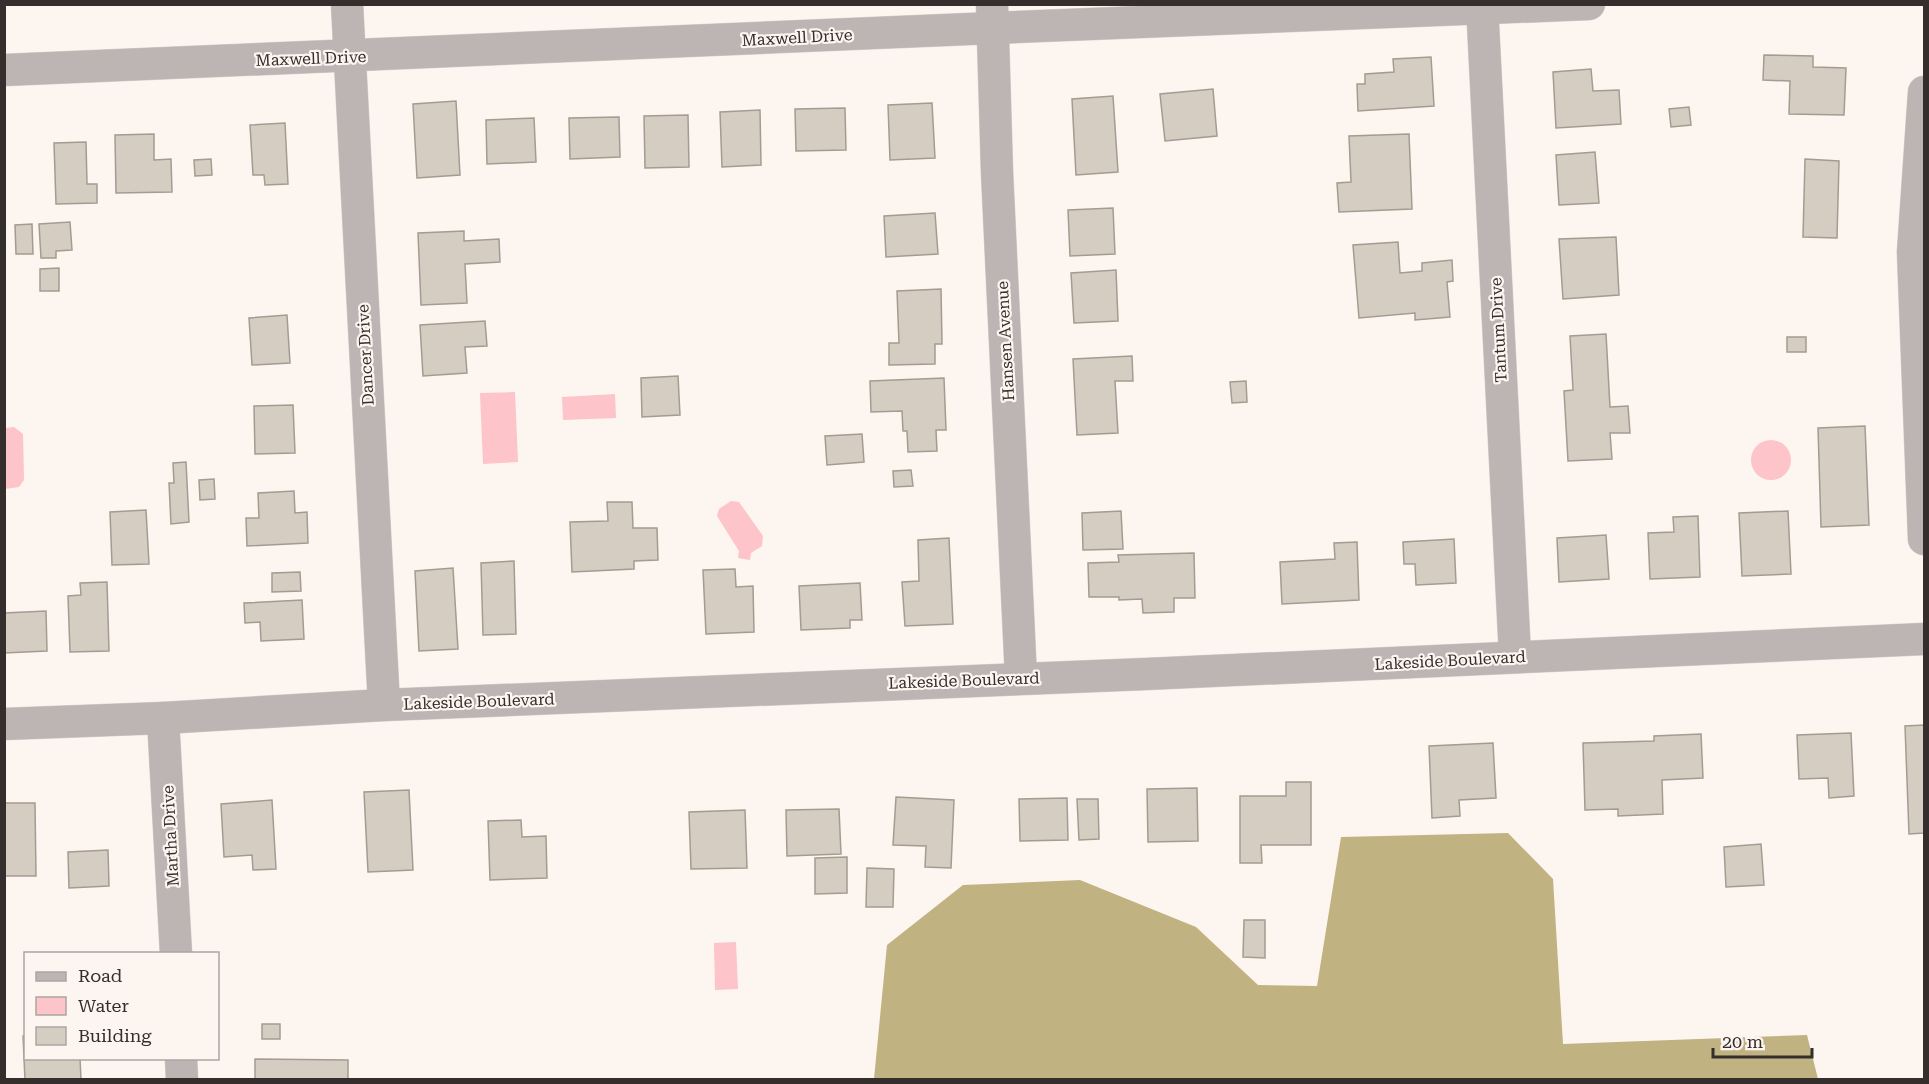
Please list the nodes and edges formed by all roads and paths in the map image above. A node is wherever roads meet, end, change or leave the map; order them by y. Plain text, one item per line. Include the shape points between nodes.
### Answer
1 (347, 4) edge
2 (1589, 4) edge
3 (1482, 7) edge
4 (992, 16) edge
5 (350, 57) junction
6 (4, 70) edge
7 (1924, 92) edge
8 (1924, 539) edge
9 (1924, 639) edge
10 (1515, 656) junction
11 (1021, 678) junction
12 (384, 705) junction
13 (164, 718) junction
14 (4, 724) edge
15 (176, 952) edge
16 (181, 1060) edge
17 (182, 1080) edge

1 - 5 street, Dancer Drive
2 - 3 street, Maxwell Drive
3 - 4 street, Maxwell Drive
3 - 10 street, Tantum Drive
4 - 5 street, Maxwell Drive
4 - 11 street, Hansen Avenue
5 - 6 street, Maxwell Drive
5 - 12 street, Dancer Drive
7 - 8 street via 1913,252
9 - 10 street, Lakeside Boulevard
10 - 11 street, Lakeside Boulevard
11 - 12 street, Lakeside Boulevard
12 - 13 street, Lakeside Boulevard
13 - 14 street, Lakeside Boulevard
13 - 15 street, Martha Drive
16 - 17 street

